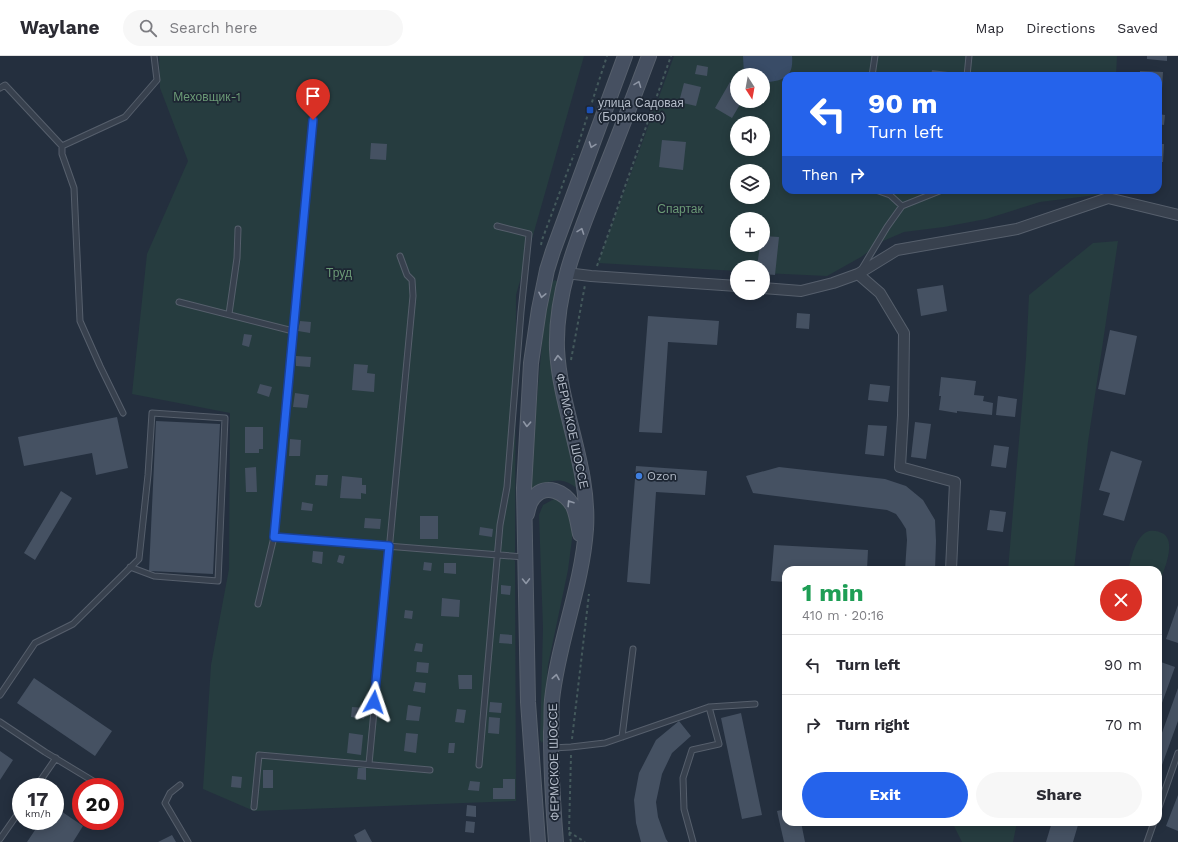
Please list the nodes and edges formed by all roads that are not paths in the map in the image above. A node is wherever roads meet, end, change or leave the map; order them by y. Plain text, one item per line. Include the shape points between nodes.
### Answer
1 (154, 56) edge
2 (625, 56) edge
3 (649, 56) edge
4 (875, 56) edge
5 (969, 56) edge
6 (873, 72) edge
7 (967, 72) edge
8 (0, 88) edge
9 (313, 120) dead end
10 (62, 146) junction
11 (890, 194) edge
12 (932, 194) edge
13 (902, 206) junction
14 (1178, 215) edge
15 (497, 226) dead end
16 (238, 229) dead end
17 (400, 256) dead end
18 (547, 270) junction
19 (566, 273) junction
20 (858, 274) junction
21 (730, 286) edge
22 (770, 289) edge
23 (179, 302) dead end
24 (229, 314) junction
25 (293, 331) junction
26 (123, 414) dead end
27 (524, 522) junction
28 (274, 537) junction
29 (389, 546) junction
30 (584, 554) junction
31 (498, 555) junction
32 (525, 557) junction
33 (951, 566) edge
34 (130, 567) junction
35 (258, 604) dead end
36 (633, 649) dead end
37 (0, 695) edge
38 (755, 704) dead end
39 (709, 707) junction
40 (0, 722) edge
41 (622, 737) junction
42 (551, 748) junction
43 (1178, 753) edge
44 (56, 758) junction
45 (368, 764) junction
46 (479, 766) dead end
47 (430, 770) dead end
48 (42, 778) edge
49 (88, 778) edge
50 (180, 785) dead end
51 (1162, 799) edge
52 (254, 807) dead end
53 (12, 822) edge
54 (1153, 826) edge
55 (0, 839) edge
56 (188, 842) edge
57 (538, 842) edge
58 (556, 842) edge
59 (693, 842) edge
60 (1147, 842) edge

1 - 10 lane via 157,80 125,117
2 -> 18 main road, ФЕРМСКОЕ ШОССЕ
19 -> 3 main road, ФЕРМСКОЕ ШОССЕ
4 - 6 lane
5 - 7 lane
8 - 10 lane via 5,86
9 - 25 lane
10 - 26 lane via 62,154 74,188 80,321
11 - 13 lane
12 - 13 lane
13 - 20 lane
14 - 20 street via 1108,198 1017,229 897,250
15 - 31 lane via 529,234 507,487
16 - 24 lane via 237,258
17 - 29 lane via 407,275 412,280 413,296
18 - 19 main road
18 -> 27 main road, ФЕРМСКОЕ ШОССЕ via 531,363
19 - 21 street
30 -> 19 main road, ФЕРМСКОЕ ШОССЕ via 586,502 581,468 563,396 557,349
20 - 22 street via 833,284 801,291
20 - 33 street via 880,293 904,333 900,467 955,482
23 - 24 lane
24 - 25 lane
25 - 28 lane
30 -> 27 main road via 572,505 557,491 548,490 534,497
27 - 32 main road, ФЕРМСКОЕ ШОССЕ
28 - 29 lane
28 - 35 lane
29 - 31 lane
29 - 45 lane
42 -> 30 main road, ФЕРМСКОЕ ШОССЕ via 552,700
31 - 32 lane
31 - 46 lane
32 -> 57 main road, ФЕРМСКОЕ ШОССЕ via 528,702
34 - 34 lane via 154,576 218,582 225,418 152,413 139,558
34 - 37 lane via 73,624 35,643
36 - 41 lane
38 - 39 lane
39 - 41 lane
39 - 59 lane via 719,744 692,750 683,778 684,809
40 - 44 lane
41 - 42 lane via 605,743
42 - 58 main road, ФЕРМСКОЕ ШОССЕ
43 - 51 lane
44 - 48 lane
44 - 49 lane
45 - 47 lane
45 - 52 lane via 259,755
50 - 56 lane via 170,793 165,803
53 - 55 lane
54 - 60 lane

